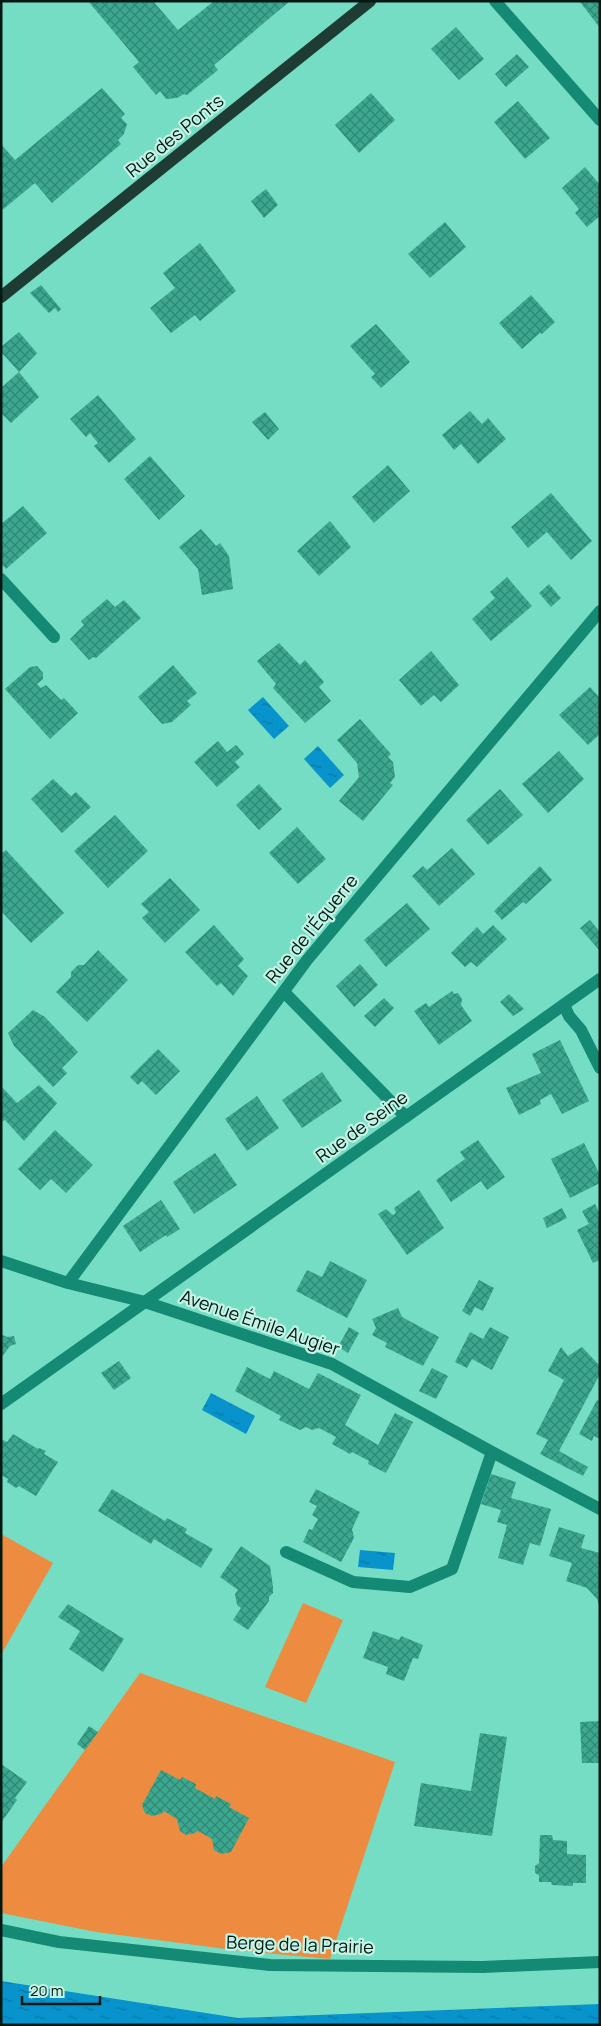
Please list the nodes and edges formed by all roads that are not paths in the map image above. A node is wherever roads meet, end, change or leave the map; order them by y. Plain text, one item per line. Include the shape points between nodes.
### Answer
1 (370, 1) edge
2 (495, 1) edge
3 (600, 119) edge
4 (1, 297) edge
5 (1, 578) edge
6 (600, 611) edge
7 (54, 637) dead end
8 (600, 979) edge
9 (284, 992) junction
10 (564, 1005) junction
11 (600, 1068) edge
12 (406, 1118) junction
13 (1, 1261) edge
14 (68, 1283) junction
15 (145, 1302) junction
16 (1, 1404) edge
17 (492, 1452) junction
18 (600, 1509) edge
19 (286, 1552) dead end
20 (1, 1930) edge
21 (600, 1962) edge

1 - 4 main road, Rue des Ponts
2 - 3 street
5 - 7 street
6 - 9 street, Rue de l'Équerre via 415,830
8 - 10 street, Rue de Seine
9 - 12 street
9 - 14 street, Rue de l'Équerre
10 - 11 street
10 - 12 street, Rue de Seine
12 - 15 street, Rue de Seine
13 - 14 street, Avenue Émile Augier
14 - 15 street, Avenue Émile Augier
15 - 16 street, Rue de Seine
15 - 17 street, Avenue Émile Augier via 332,1364
17 - 18 street, Avenue Émile Augier
17 - 19 street via 452,1569 410,1587 353,1582
20 - 21 street, Berge de la Prairie via 59,1942 270,1965 483,1967

